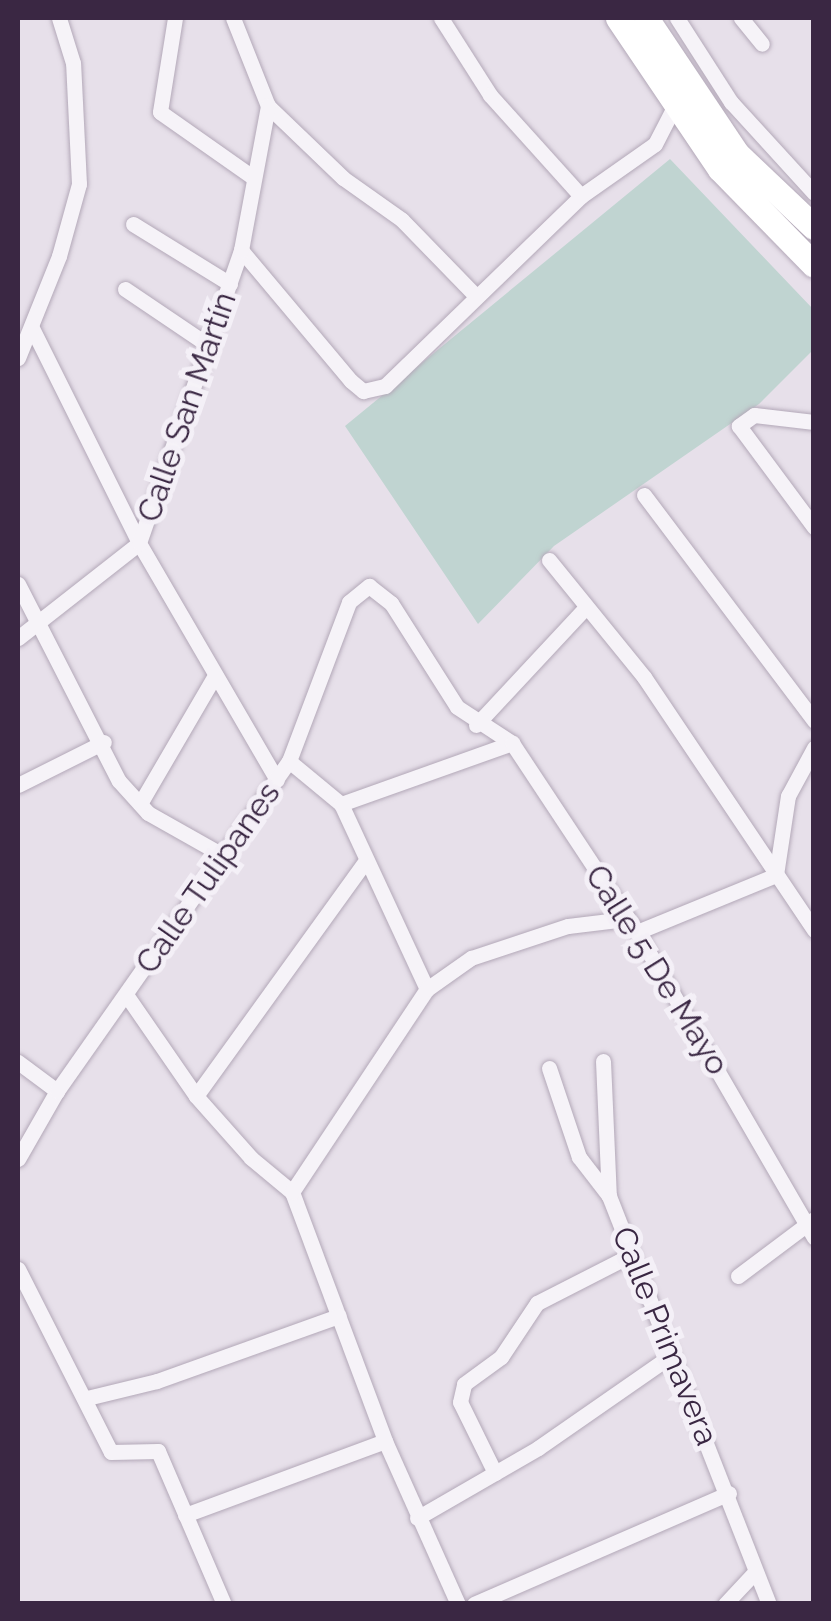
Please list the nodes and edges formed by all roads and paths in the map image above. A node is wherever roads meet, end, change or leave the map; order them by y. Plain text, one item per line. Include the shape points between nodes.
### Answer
1 (59, 18) edge
2 (174, 18) edge
3 (233, 18) edge
4 (441, 18) edge
5 (618, 18) edge
6 (646, 18) edge
7 (677, 18) edge
8 (741, 18) edge
9 (762, 44) dead end
10 (268, 106) junction
11 (674, 107) junction
12 (254, 178) junction
13 (814, 193) edge
14 (580, 196) junction
15 (134, 224) dead end
16 (814, 227) edge
17 (242, 250) junction
18 (814, 266) edge
19 (230, 284) junction
20 (124, 289) dead end
21 (476, 296) junction
22 (32, 328) junction
23 (208, 346) junction
24 (18, 358) edge
25 (814, 422) edge
26 (644, 495) dead end
27 (814, 527) edge
28 (139, 543) junction
29 (549, 560) dead end
30 (18, 584) edge
31 (586, 608) junction
32 (39, 625) junction
33 (18, 638) edge
34 (214, 677) junction
35 (814, 722) edge
36 (476, 725) junction
37 (104, 742) junction
38 (512, 742) junction
39 (814, 748) edge
40 (288, 761) junction
41 (277, 780) junction
42 (18, 785) edge
43 (141, 802) junction
44 (341, 804) junction
45 (226, 857) junction
46 (364, 862) junction
47 (776, 875) junction
48 (632, 925) junction
49 (814, 930) edge
50 (427, 989) junction
51 (127, 996) junction
52 (604, 1061) dead end
53 (18, 1062) edge
54 (548, 1068) dead end
55 (57, 1090) junction
56 (196, 1096) junction
57 (18, 1159) edge
58 (292, 1192) junction
59 (610, 1196) junction
60 (812, 1226) edge
61 (629, 1256) junction
62 (18, 1274) edge
63 (738, 1276) dead end
64 (339, 1316) junction
65 (672, 1356) junction
66 (86, 1398) junction
67 (386, 1441) junction
68 (495, 1473) junction
69 (729, 1493) junction
70 (186, 1515) junction
71 (418, 1518) junction
72 (754, 1573) junction
73 (224, 1604) edge
74 (458, 1604) edge
75 (474, 1604) edge
76 (724, 1604) edge
77 (768, 1604) edge

1 - 22 street via 73,63 79,184
2 - 12 street via 160,112
3 - 10 street
4 - 14 street via 490,94
5 - 11 main road
6 - 16 main road via 737,154
7 - 13 street via 731,102
8 - 9 street
10 - 12 street, Calle San Martín
10 - 21 street via 343,178 402,220
11 - 14 street via 656,144
11 - 18 main road via 758,212
12 - 17 street, Calle San Martín
14 - 21 street
15 - 19 street
17 - 19 street, Calle San Martín
17 - 21 street via 363,392 385,386
19 - 23 street, Calle San Martín
20 - 23 street
22 - 24 street
22 - 28 street
23 - 28 street, Calle San Martín
25 - 27 street via 754,415 739,426
26 - 35 street
28 - 32 street, Calle San Martín
28 - 34 street
29 - 31 street
30 - 32 street
31 - 36 street
31 - 47 street via 644,678
32 - 33 street, Calle San Martín
32 - 37 street
34 - 41 street
34 - 43 street
36 - 38 street
36 - 40 street, Calle Tulipanes via 457,707 383,592 369,586 349,602
37 - 42 street
37 - 43 street via 119,781
38 - 44 street
38 - 48 street, Calle 5 De Mayo
39 - 47 street via 788,796
40 - 41 street, Calle Tulipanes
40 - 44 street
41 - 45 street, Calle Tulipanes
43 - 45 street via 148,813
44 - 46 street
45 - 51 street, Calle Tulipanes
46 - 50 street
46 - 56 street
47 - 48 street
47 - 49 street
48 - 50 street via 568,926 472,958
48 - 60 street, Calle 5 De Mayo
50 - 58 street
51 - 55 street, Calle Tulipanes
51 - 56 street
52 - 59 street, Calle Primavera
53 - 55 street
54 - 59 street via 579,1157
55 - 57 street, Calle Tulipanes
56 - 58 street
58 - 64 street
59 - 61 street, Calle Primavera
60 - 63 street
61 - 65 street, Calle Primavera
61 - 68 street via 537,1304 501,1357 459,1392
62 - 66 street
64 - 66 street via 156,1381
64 - 67 street
65 - 68 street
65 - 69 street, Calle Primavera
66 - 70 street via 115,1456 158,1452
67 - 70 street
67 - 71 street
68 - 71 street
69 - 72 street, Calle Primavera
69 - 75 street
70 - 73 street
71 - 74 street
72 - 76 street
72 - 77 street, Calle Primavera

